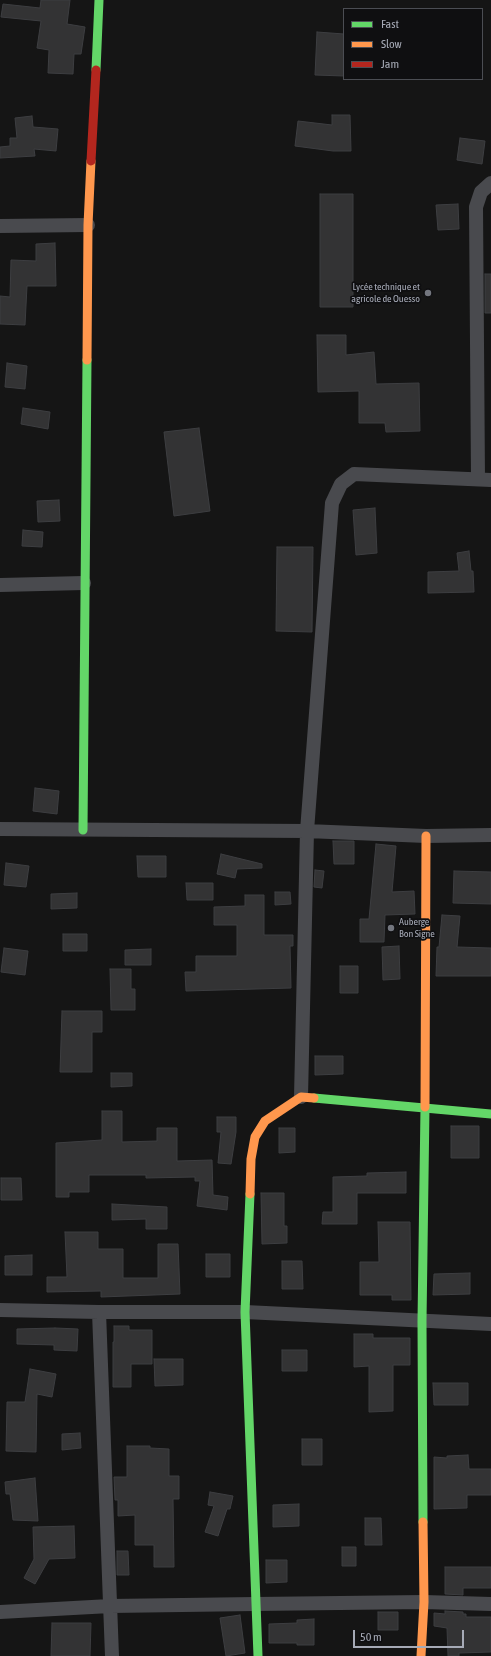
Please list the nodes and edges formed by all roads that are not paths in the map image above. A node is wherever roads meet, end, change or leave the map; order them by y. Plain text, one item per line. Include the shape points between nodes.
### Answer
1 (99, 0) edge
2 (491, 183) edge
3 (88, 225) junction
4 (0, 226) edge
5 (484, 480) edge
6 (84, 583) junction
7 (0, 585) edge
8 (0, 829) edge
9 (83, 830) junction
10 (307, 831) junction
11 (491, 834) edge
12 (426, 836) junction
13 (301, 1097) junction
14 (425, 1108) junction
15 (491, 1114) edge
16 (0, 1310) edge
17 (99, 1312) junction
18 (246, 1312) junction
19 (422, 1321) junction
20 (491, 1324) edge
21 (424, 1602) junction
22 (255, 1604) junction
23 (491, 1604) edge
24 (110, 1606) junction
25 (0, 1612) edge
26 (112, 1656) edge
27 (258, 1656) edge
28 (421, 1656) edge

1 - 3 street
2 - 5 street via 482,192 476,206
3 - 4 street
3 - 6 street
5 - 10 street via 354,474 341,484 332,503
6 - 7 street
6 - 9 street
8 - 9 street
9 - 10 street
10 - 12 street
10 - 13 street
11 - 12 street
12 - 14 street
13 - 14 street
13 - 18 street via 265,1121 255,1137 251,1159
14 - 15 street
14 - 19 street
16 - 17 street
17 - 18 street
17 - 24 street
18 - 19 street
18 - 22 street
19 - 20 street
19 - 21 street
21 - 22 street
21 - 23 street
21 - 28 street
22 - 24 street
22 - 27 street
24 - 25 street
24 - 26 street

